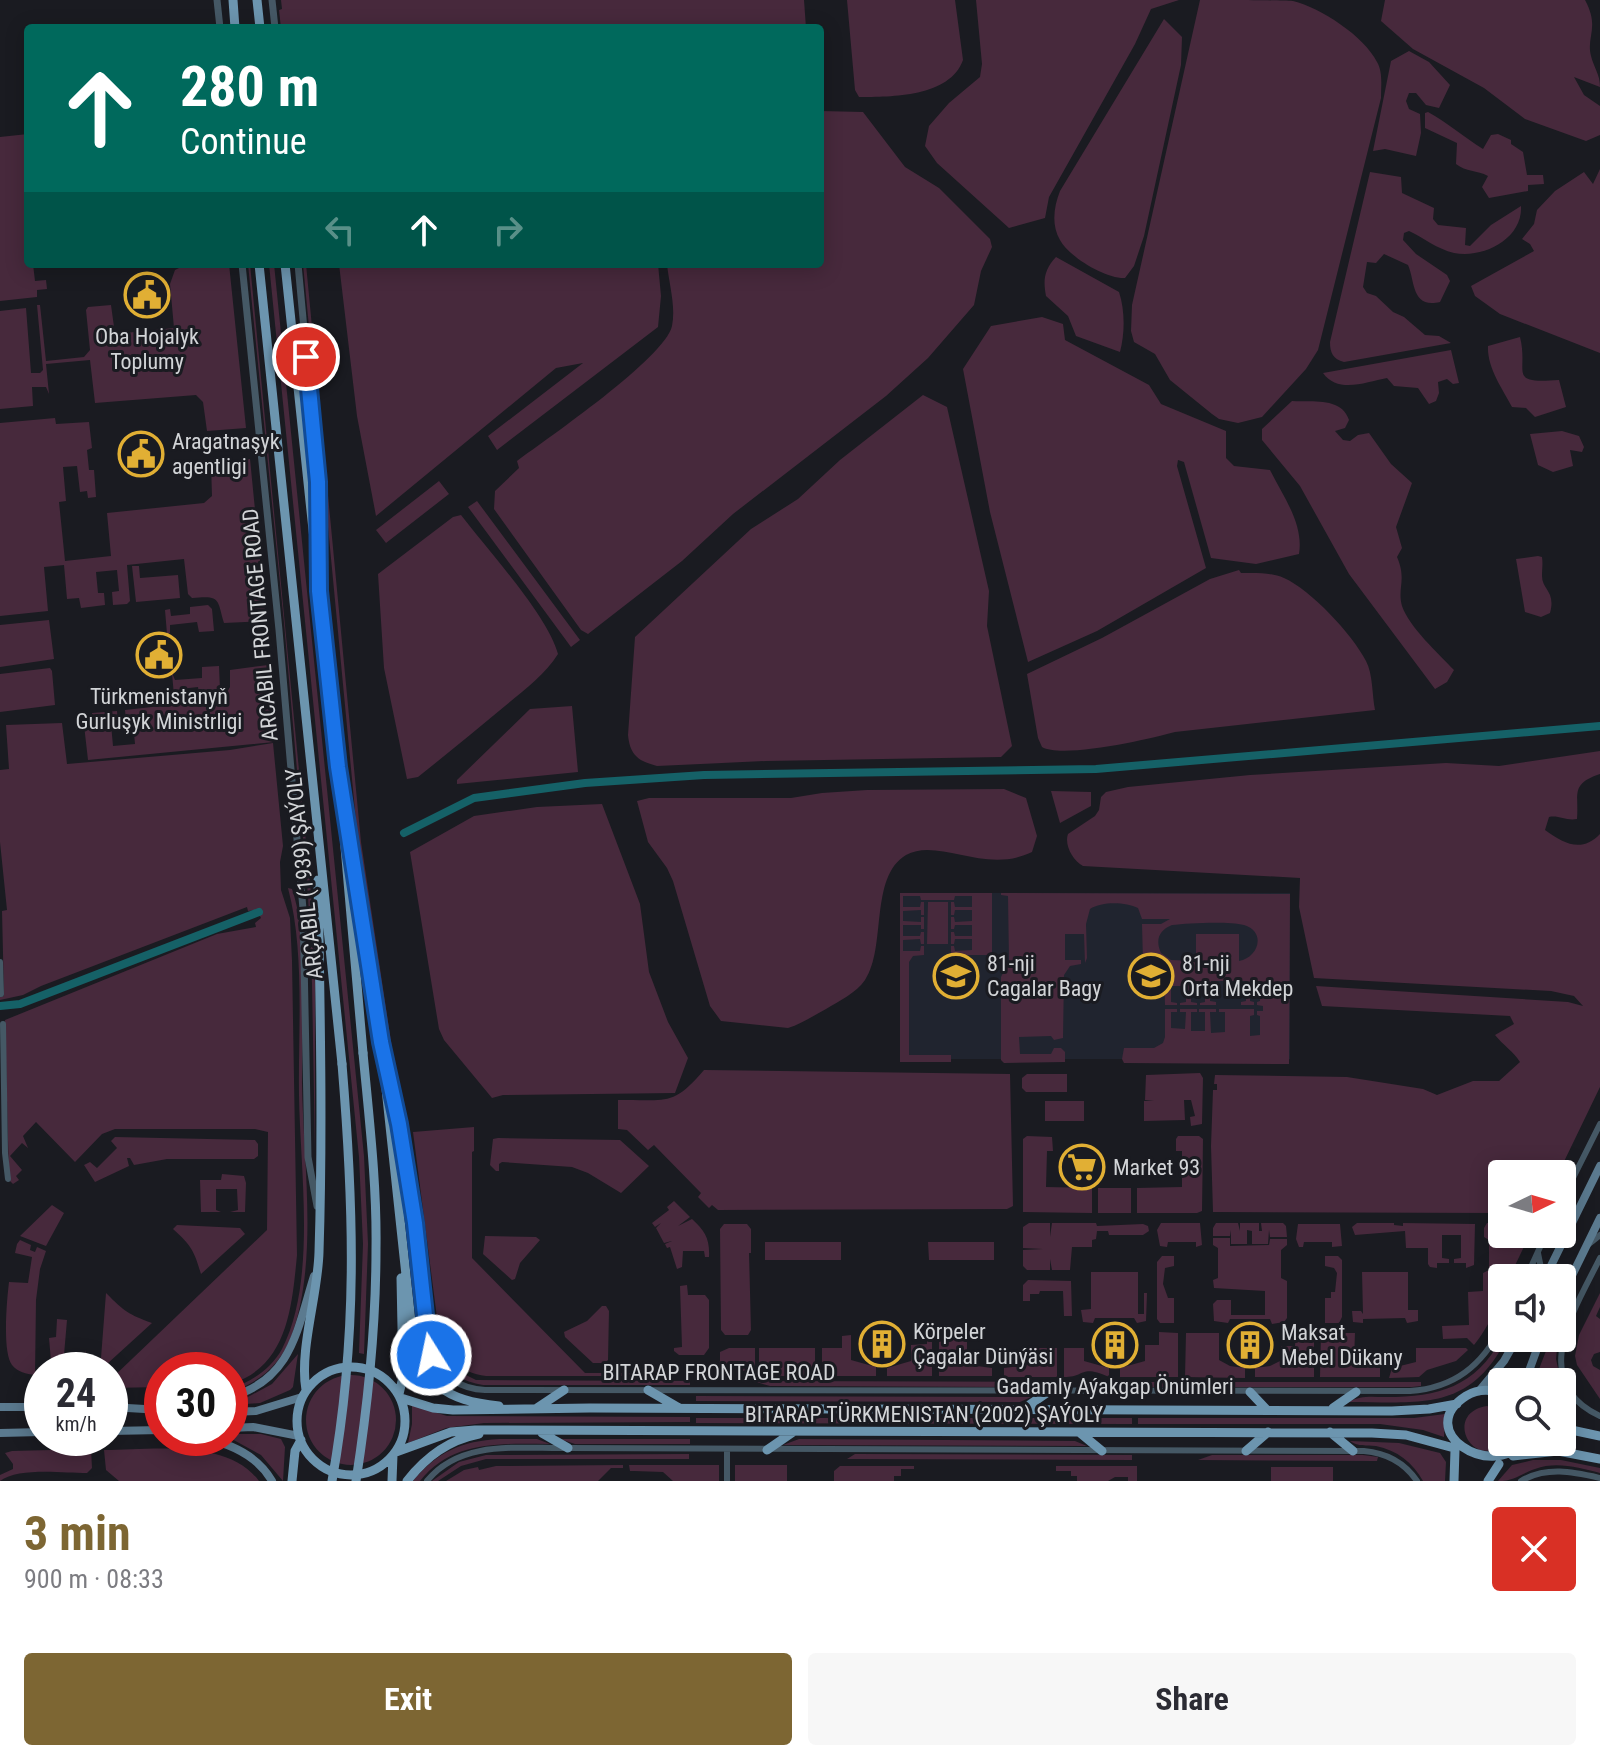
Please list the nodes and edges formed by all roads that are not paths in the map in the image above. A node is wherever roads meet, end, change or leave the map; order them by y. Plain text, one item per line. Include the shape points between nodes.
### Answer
1 (217, 0) edge
2 (233, 0) edge
3 (257, 0) edge
4 (272, 0) edge
5 (220, 24) edge
6 (235, 24) edge
7 (260, 24) edge
8 (275, 24) edge
9 (242, 268) edge
10 (259, 268) edge
11 (285, 268) edge
12 (298, 268) edge
13 (319, 591) junction
14 (338, 767) junction
15 (317, 817) junction
16 (0, 962) edge
17 (1, 994) edge
18 (3, 1024) dead end
19 (381, 1042) junction
20 (1600, 1124) edge
21 (1600, 1166) edge
22 (1576, 1172) edge
23 (8, 1179) dead end
24 (401, 1218) junction
25 (1600, 1218) edge
26 (320, 1222) junction
27 (1600, 1235) edge
28 (1586, 1246) junction
29 (1540, 1248) edge
30 (1538, 1253) junction
31 (1600, 1258) edge
32 (319, 1260) junction
33 (1533, 1264) edge
34 (1541, 1264) edge
35 (1551, 1264) edge
36 (1576, 1267) edge
37 (1488, 1347) edge
38 (1509, 1352) edge
39 (248, 1390) edge
40 (564, 1390) junction
41 (648, 1390) junction
42 (1479, 1391) junction
43 (1048, 1392) junction
44 (1250, 1392) junction
45 (1356, 1392) junction
46 (1488, 1392) edge
47 (304, 1393) junction
48 (400, 1396) junction
49 (1457, 1404) junction
50 (1, 1407) edge
51 (24, 1407) edge
52 (535, 1409) junction
53 (682, 1409) junction
54 (1331, 1409) junction
55 (1021, 1410) junction
56 (1267, 1410) junction
57 (248, 1411) edge
58 (1600, 1416) edge
59 (248, 1427) edge
60 (515, 1431) junction
61 (539, 1431) junction
62 (1576, 1431) edge
63 (24, 1432) edge
64 (793, 1432) junction
65 (1079, 1432) junction
66 (1268, 1432) junction
67 (1330, 1432) junction
68 (0, 1433) edge
69 (1600, 1436) edge
70 (300, 1438) junction
71 (568, 1448) junction
72 (1455, 1449) junction
73 (727, 1450) junction
74 (767, 1450) junction
75 (1102, 1451) junction
76 (1246, 1451) junction
77 (1353, 1451) junction
78 (395, 1454) junction
79 (1576, 1454) edge
80 (248, 1455) edge
81 (1513, 1456) edge
82 (1600, 1459) edge
83 (1499, 1464) junction
84 (1600, 1478) edge
85 (272, 1481) edge
86 (292, 1481) edge
87 (332, 1481) edge
88 (356, 1481) edge
89 (392, 1481) edge
90 (407, 1481) edge
91 (427, 1481) edge
92 (727, 1481) edge
93 (1417, 1481) edge
94 (1454, 1481) edge
95 (1488, 1481) edge
96 (1521, 1481) edge

1 - 5 street
2 - 6 main road
3 - 7 main road
4 - 8 street
9 - 26 street, ARCABIL FRONTAGE ROAD via 303,909 308,1157
10 - 15 main road, ARÇABIL (1939) ŞAÝOLY
11 - 13 main road, ARÇABIL (1939) ŞAÝOLY
12 - 13 street via 318,482
13 - 14 main road, ARÇABIL (1939) ŞAÝOLY
14 - 19 main road
14 - 88 main road, ARÇABIL (1939) ŞAÝOLY, bridge via 377,1248 371,1363
15 - 26 main road
15 - 87 main road, ARÇABIL (1939) ŞAÝOLY, bridge via 351,1178 347,1376
16 - 17 street
18 - 23 street
19 - 24 main road
19 - 40 street, BITARAP FRONTAGE ROAD via 406,1166 428,1343 441,1371 476,1390
20 - 22 street
21 - 35 main road
24 - 48 main road
24 - 52 main road via 412,1331 430,1376 461,1400
25 - 28 main road
26 - 32 main road
27 - 28 street
28 - 36 main road
29 - 30 street
30 - 33 street
30 - 34 street
31 - 58 street via 1564,1335 1560,1357 1577,1400
32 - 39 main road via 298,1331 281,1366
32 - 47 main road
37 - 45 street, BITARAP FRONTAGE ROAD via 1476,1365 1447,1384 1426,1390
38 - 42 main road
40 - 41 street, BITARAP FRONTAGE ROAD
40 - 52 main road
41 - 43 street, BITARAP FRONTAGE ROAD
41 - 53 main road
42 - 46 main road
42 - 49 main road
43 - 44 street, BITARAP FRONTAGE ROAD
43 - 55 main road
44 - 45 street, BITARAP FRONTAGE ROAD
44 - 56 main road
45 - 54 main road
47 - 48 main road via 317,1378 346,1366 376,1372
47 - 57 main road
47 - 70 main road via 297,1416
48 - 52 main road, BITARAP TÜRKMENISTAN (2002) ŞAÝOLY via 453,1410
48 - 78 main road via 406,1426
49 - 54 main road, BITARAP TÜRKMENISTAN (2002) ŞAÝOLY via 1408,1410
49 - 72 main road via 1449,1424
50 - 51 main road
52 - 53 main road, BITARAP TÜRKMENISTAN (2002) ŞAÝOLY
53 - 55 main road, BITARAP TÜRKMENISTAN (2002) ŞAÝOLY
54 - 56 main road, BITARAP TÜRKMENISTAN (2002) ŞAÝOLY
55 - 56 main road, BITARAP TÜRKMENISTAN (2002) ŞAÝOLY
59 - 70 main road
60 - 61 main road, BITARAP TÜRKMENISTAN (2002) ŞAÝOLY
60 - 78 main road, BITARAP TÜRKMENISTAN (2002) ŞAÝOLY via 451,1432
60 - 90 main road via 475,1435 444,1446
61 - 64 main road, BITARAP TÜRKMENISTAN (2002) ŞAÝOLY
61 - 71 main road
62 - 69 main road
63 - 68 main road
64 - 65 main road, BITARAP TÜRKMENISTAN (2002) ŞAÝOLY
64 - 74 main road
65 - 66 main road, BITARAP TÜRKMENISTAN (2002) ŞAÝOLY
65 - 75 main road
66 - 67 main road, BITARAP TÜRKMENISTAN (2002) ŞAÝOLY
66 - 76 main road
67 - 72 main road, BITARAP TÜRKMENISTAN (2002) ŞAÝOLY via 1406,1435
67 - 77 main road
70 - 78 main road via 310,1456 343,1475 379,1468
70 - 86 main road
71 - 73 street
71 - 91 street via 478,1450 450,1461
72 - 83 main road, BITARAP TÜRKMENISTAN (2002) ŞAÝOLY via 1480,1466
72 - 94 main road
73 - 74 street
73 - 92 street
74 - 75 street
75 - 76 street
76 - 77 street
77 - 93 street via 1388,1456
78 - 89 main road
79 - 82 main road
80 - 85 main road
81 - 83 main road
83 - 95 main road
84 - 96 street via 1552,1471

